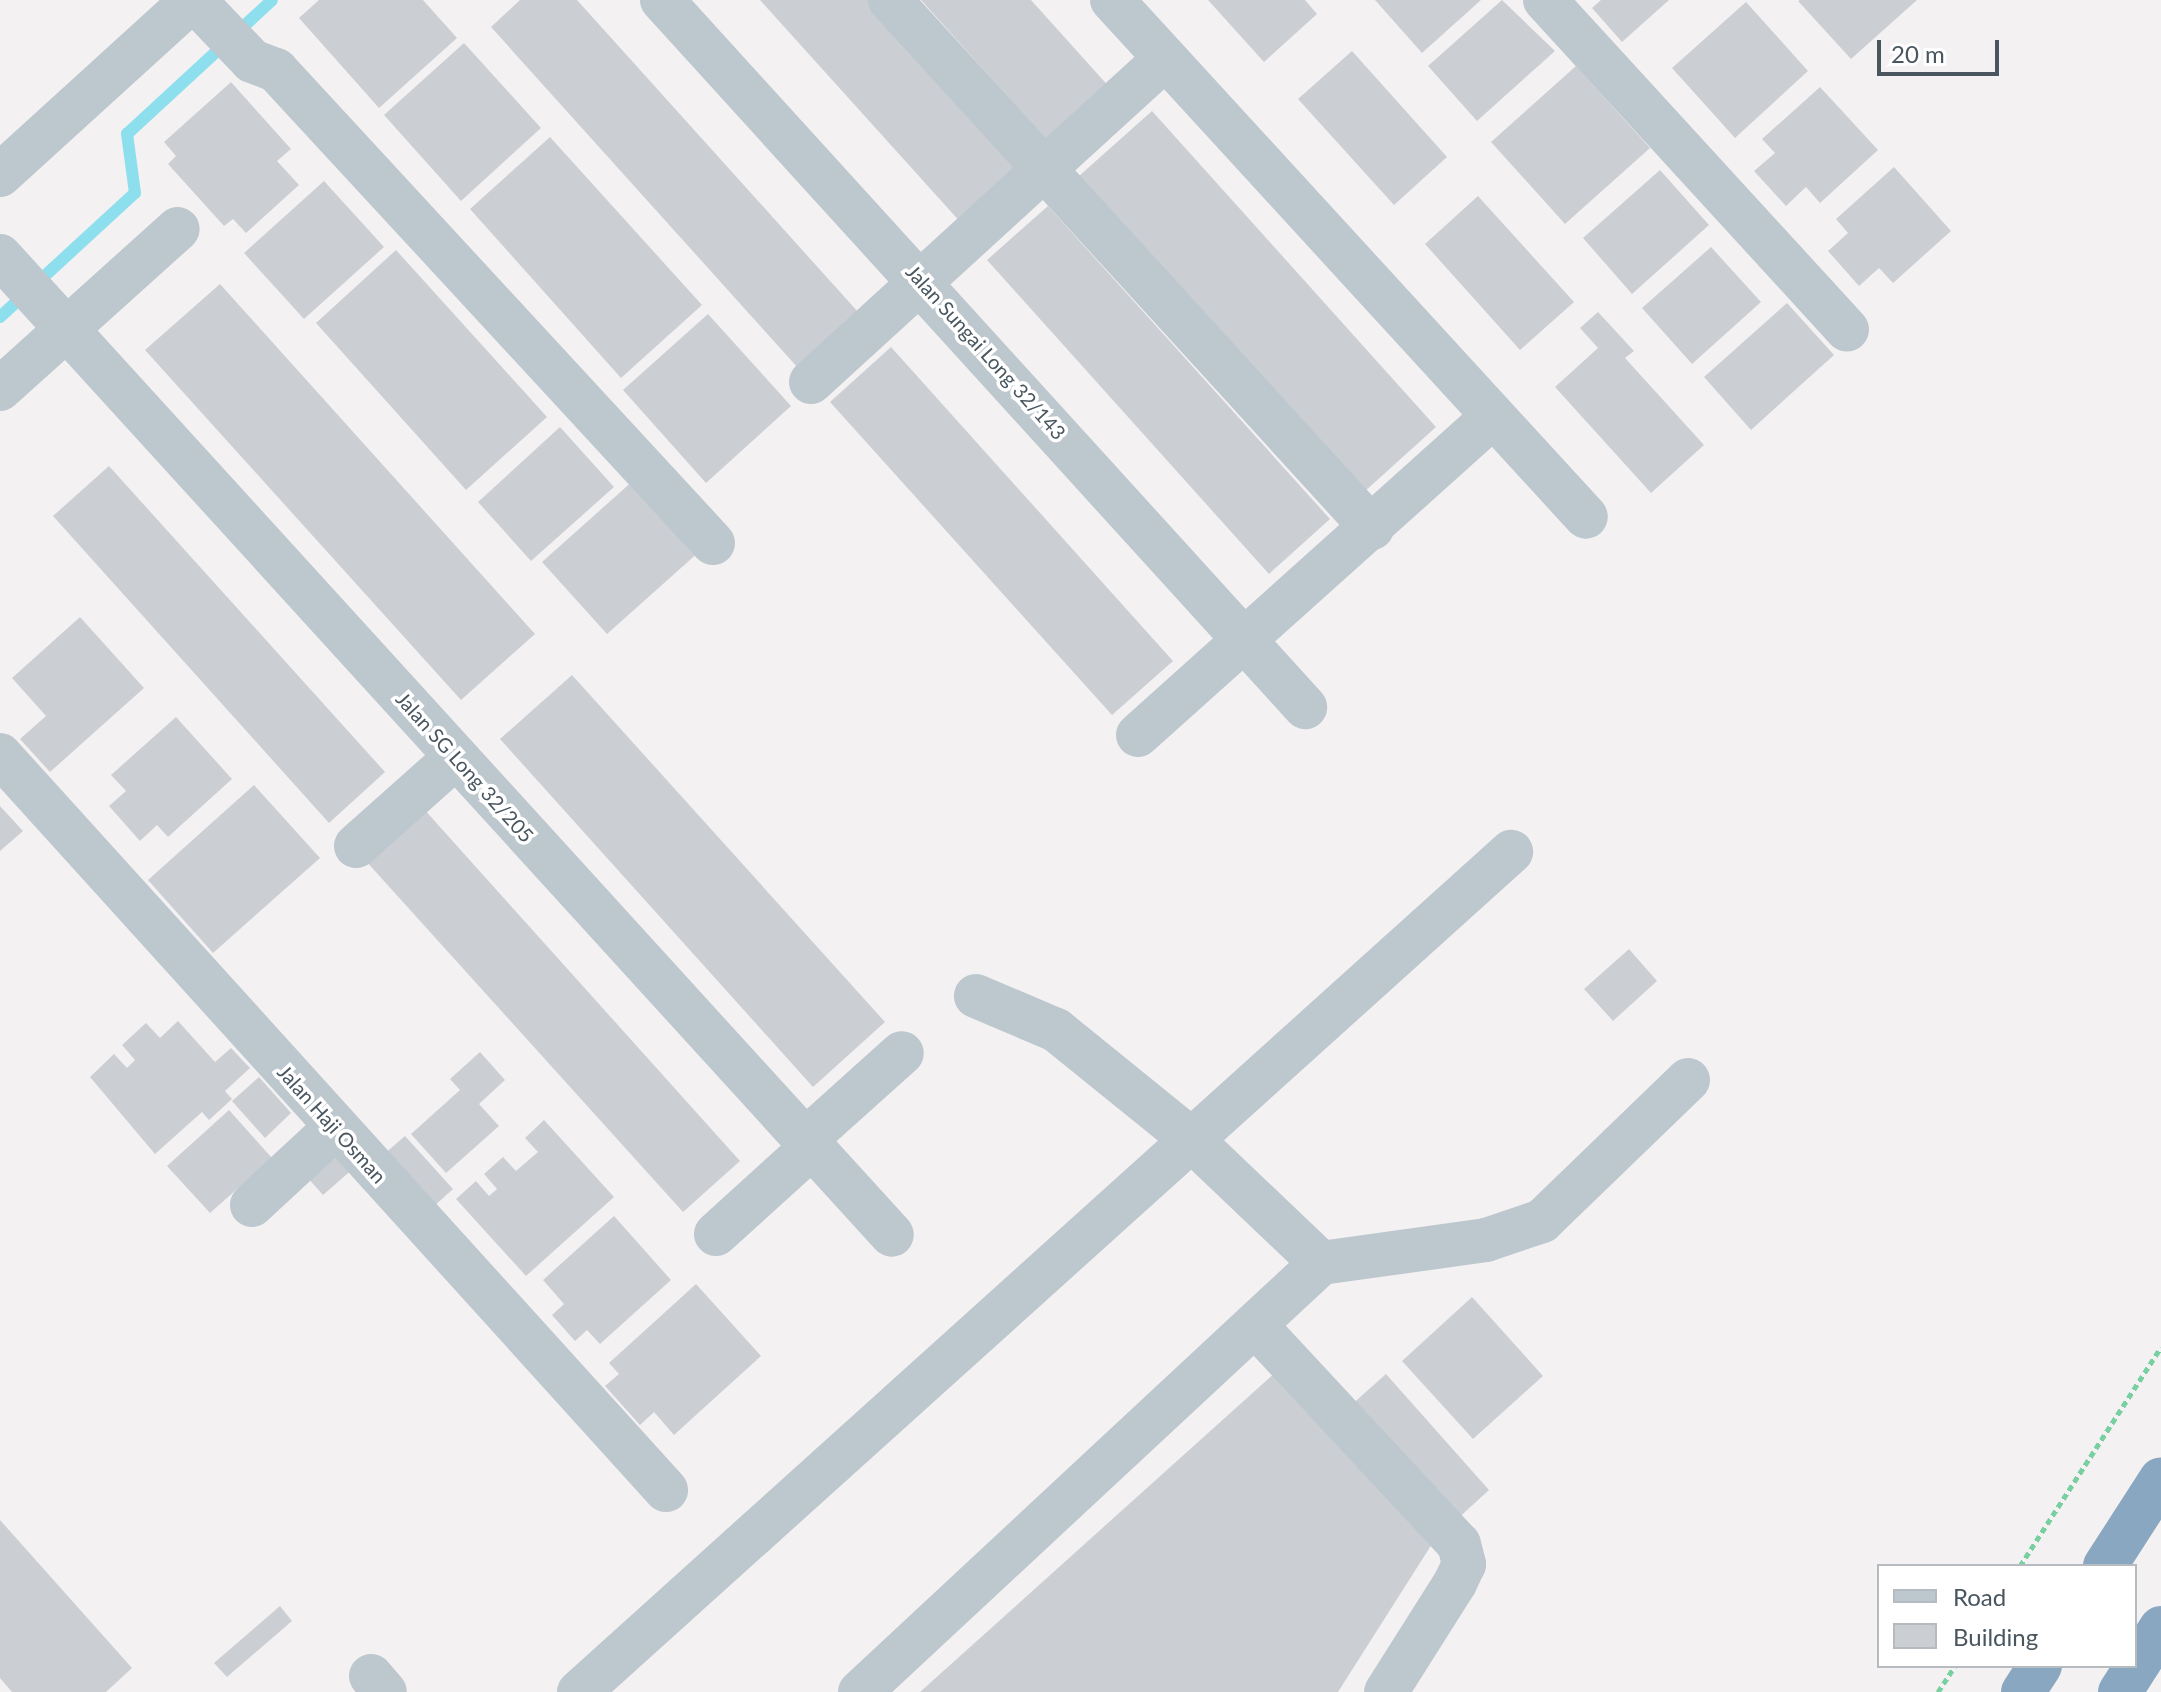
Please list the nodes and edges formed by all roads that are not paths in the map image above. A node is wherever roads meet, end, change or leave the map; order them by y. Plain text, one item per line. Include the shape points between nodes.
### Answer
1 (193, 0) edge
2 (662, 0) edge
3 (890, 0) edge
4 (1112, 0) edge
5 (1545, 0) edge
6 (1165, 59) junction
7 (1044, 171) junction
8 (0, 175) edge
9 (178, 229) dead end
10 (0, 256) edge
11 (922, 280) junction
12 (1847, 329) dead end
13 (66, 330) junction
14 (811, 382) dead end
15 (0, 389) edge
16 (1493, 417) junction
17 (1586, 517) dead end
18 (1372, 528) junction
19 (713, 543) dead end
20 (1245, 642) junction
21 (1305, 707) dead end
22 (1138, 735) dead end
23 (0, 755) edge
24 (456, 757) junction
25 (356, 846) dead end
26 (1511, 852) dead end
27 (976, 996) dead end
28 (902, 1053) dead end
29 (1688, 1080) dead end
30 (335, 1128) junction
31 (1192, 1140) junction
32 (808, 1144) junction
33 (252, 1205) dead end
34 (716, 1234) dead end
35 (892, 1235) dead end
36 (1321, 1263) junction
37 (1257, 1327) junction
38 (2161, 1479) edge
39 (666, 1490) dead end
40 (2106, 1564) edge
41 (2161, 1628) edge
42 (2137, 1665) edge
43 (2039, 1668) edge
44 (2135, 1668) edge
45 (579, 1692) edge
46 (860, 1692) edge
47 (1386, 1692) edge
48 (2023, 1692) edge
49 (2120, 1692) edge

1 - 8 street
1 - 19 street via 252,61 276,70
2 - 11 street, Jalan Sungai Long 32/143
3 - 7 street
4 - 6 street
5 - 12 street
6 - 7 street
6 - 16 street
7 - 11 street
7 - 18 street
9 - 13 street
10 - 13 street, Jalan SG Long 32/205
11 - 14 street
11 - 20 street, Jalan Sungai Long 32/143
13 - 15 street
13 - 24 street, Jalan SG Long 32/205
16 - 17 street
16 - 18 street
18 - 20 street
20 - 21 street, Jalan Sungai Long 32/143
20 - 22 street
23 - 30 street, Jalan Haji Osman
24 - 25 street
24 - 32 street, Jalan SG Long 32/205
26 - 31 street
27 - 31 street via 1056,1030
28 - 32 street
29 - 36 street via 1542,1221 1486,1240
30 - 33 street
30 - 39 street, Jalan Haji Osman
31 - 36 street
31 - 45 street
32 - 34 street
32 - 35 street, Jalan SG Long 32/205
36 - 37 street
37 - 46 street
37 - 47 street via 1459,1544 1464,1564 1455,1583
38 - 40 highway
41 - 42 highway
43 - 48 highway
44 - 49 highway

